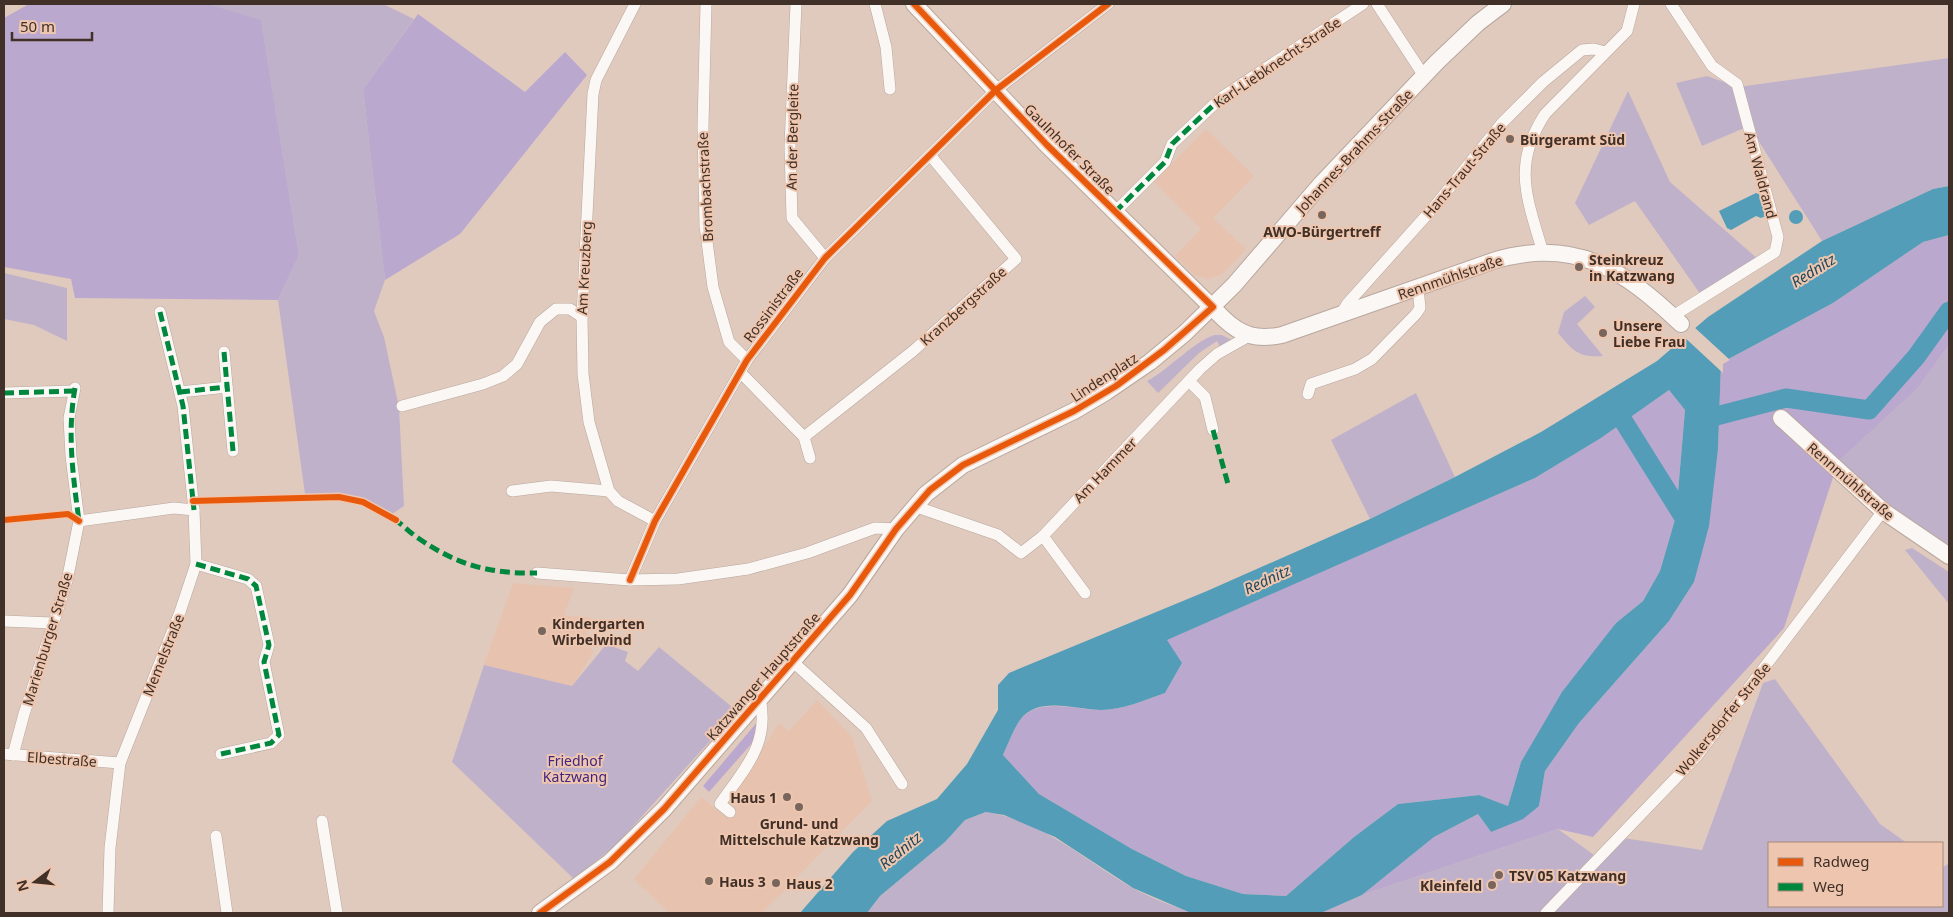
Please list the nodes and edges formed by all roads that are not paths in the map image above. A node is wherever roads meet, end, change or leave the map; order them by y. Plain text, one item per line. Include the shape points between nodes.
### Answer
1 (635, 4) edge
2 (706, 4) edge
3 (796, 4) edge
4 (875, 4) edge
5 (914, 4) edge
6 (1107, 4) edge
7 (1363, 4) edge
8 (1377, 4) edge
9 (1503, 4) edge
10 (1634, 4) edge
11 (1671, 4) edge
12 (1605, 52) junction
13 (1424, 76) junction
14 (890, 89) dead end
15 (996, 90) junction
16 (1193, 123) joint
17 (930, 155) junction
18 (1115, 212) junction
19 (1543, 253) junction
20 (825, 258) junction
21 (1418, 288) junction
22 (1213, 307) junction
23 (160, 312) dead end
24 (582, 316) junction
25 (1340, 316) junction
26 (1677, 320) joint
27 (1249, 336) junction
28 (224, 352) dead end
29 (747, 360) junction
30 (741, 373) junction
31 (1189, 380) junction
32 (227, 387) junction
33 (180, 392) junction
34 (4, 394) edge
35 (1308, 394) dead end
36 (402, 406) dead end
37 (1781, 418) dead end
38 (1213, 430) dead end
39 (804, 437) junction
40 (996, 449) joint
41 (233, 451) dead end
42 (810, 458) dead end
43 (512, 491) dead end
44 (609, 491) junction
45 (914, 506) junction
46 (194, 510) junction
47 (1883, 511) junction
48 (79, 521) junction
49 (655, 521) junction
50 (896, 529) junction
51 (1042, 536) junction
52 (1949, 556) edge
53 (196, 564) junction
54 (537, 574) dead end
55 (630, 580) junction
56 (1085, 593) dead end
57 (4, 621) edge
58 (52, 623) junction
59 (792, 661) junction
60 (760, 698) junction
61 (221, 754) dead end
62 (8, 755) edge
63 (120, 764) junction
64 (902, 784) dead end
65 (730, 812) dead end
66 (322, 821) dead end
67 (216, 836) dead end
68 (108, 913) edge
69 (227, 913) edge
70 (337, 913) edge
71 (540, 913) edge
72 (1546, 913) edge

1 - 24 street, Am Kreuzberg via 596,80
2 - 29 street, Brombachstraße via 705,226 714,286 729,342
3 - 20 street, An der Bergleite via 790,146 792,218
4 - 14 street via 886,47
5 - 15 main road, Gaulnhofer Straße
6 - 15 street, Rossinistraße
7 - 16 street, Karl-Liebknecht-Straße via 1222,98
8 - 13 street
9 - 13 main road, Johannes-Brahms-Straße via 1464,35
10 - 12 street via 1627,31
11 - 26 street, Am Waldrand via 1712,66 1737,84 1778,237 1775,252
12 - 19 street via 1545,114 1527,156 1524,180
12 - 25 street, Hans-Traut-Straße via 1582,50 1542,82 1502,123 1434,207 1346,304
13 - 22 main road, Johannes-Brahms-Straße via 1321,184
15 - 17 street, Rossinistraße
15 - 18 main road, Gaulnhofer Straße
16 - 18 street, Gaulnhofer Straße via 1172,144 1161,166
17 - 20 street, Rossinistraße
17 - 39 street, Kranzbergstraße via 1016,258 913,351
18 - 22 main road, Gaulnhofer Straße
19 - 21 main road, Rennmühlstraße via 1500,259
19 - 26 main road, Rennmühlstraße via 1572,256 1606,267 1640,287
20 - 29 street, Rossinistraße
21 - 25 main road, Rennmühlstraße
21 - 35 street via 1420,308 1372,359 1311,384
22 - 27 main road via 1234,329
22 - 40 main road, Lindenplatz via 1116,386 1074,411
23 - 33 street, Memelstraße
24 - 36 street via 570,309 556,309 540,322 517,364 503,376
24 - 44 street, Am Kreuzberg via 583,374 589,422
25 - 27 main road, Rennmühlstraße via 1282,335
27 - 31 street via 1210,359
28 - 32 street
29 - 30 street, Rossinistraße
30 - 39 street
30 - 49 street, Rossinistraße
31 - 38 street via 1209,399
31 - 51 street, Am Hammer
32 - 33 street
32 - 41 street
33 - 46 street, Memelstraße
34 - 48 street, Marienburger Straße via 74,390 70,437
37 - 47 main road, Rennmühlstraße
39 - 42 street
40 - 45 main road, Katzwanger Hauptstraße via 948,476
43 - 44 street via 551,486
44 - 49 street via 618,501
45 - 50 main road, Katzwanger Hauptstraße
45 - 51 street, Am Hammer via 998,535 1020,553
46 - 48 street via 174,508
46 - 53 street, Memelstraße
47 - 52 main road, Rennmühlstraße
47 - 72 street, Wolkersdorfer Straße via 1697,756
48 - 58 street, Marienburger Straße via 67,581
49 - 55 street, Rossinistraße
50 - 55 street via 875,528 748,569 678,579
50 - 59 main road, Katzwanger Hauptstraße via 860,582
51 - 56 street
53 - 61 street via 248,579 256,586 269,645 264,662 279,735 271,743
53 - 63 street, Memelstraße
54 - 55 street
57 - 58 street
58 - 62 street, Marienburger Straße
59 - 60 main road, Katzwanger Hauptstraße
59 - 64 street via 866,728
60 - 65 street, Katzwanger Hauptstraße via 764,720 761,740 720,804
60 - 71 main road, Katzwanger Hauptstraße via 631,843 598,873
62 - 63 street, Elbestraße
63 - 68 street, Memelstraße via 110,848
66 - 70 street
67 - 69 street

